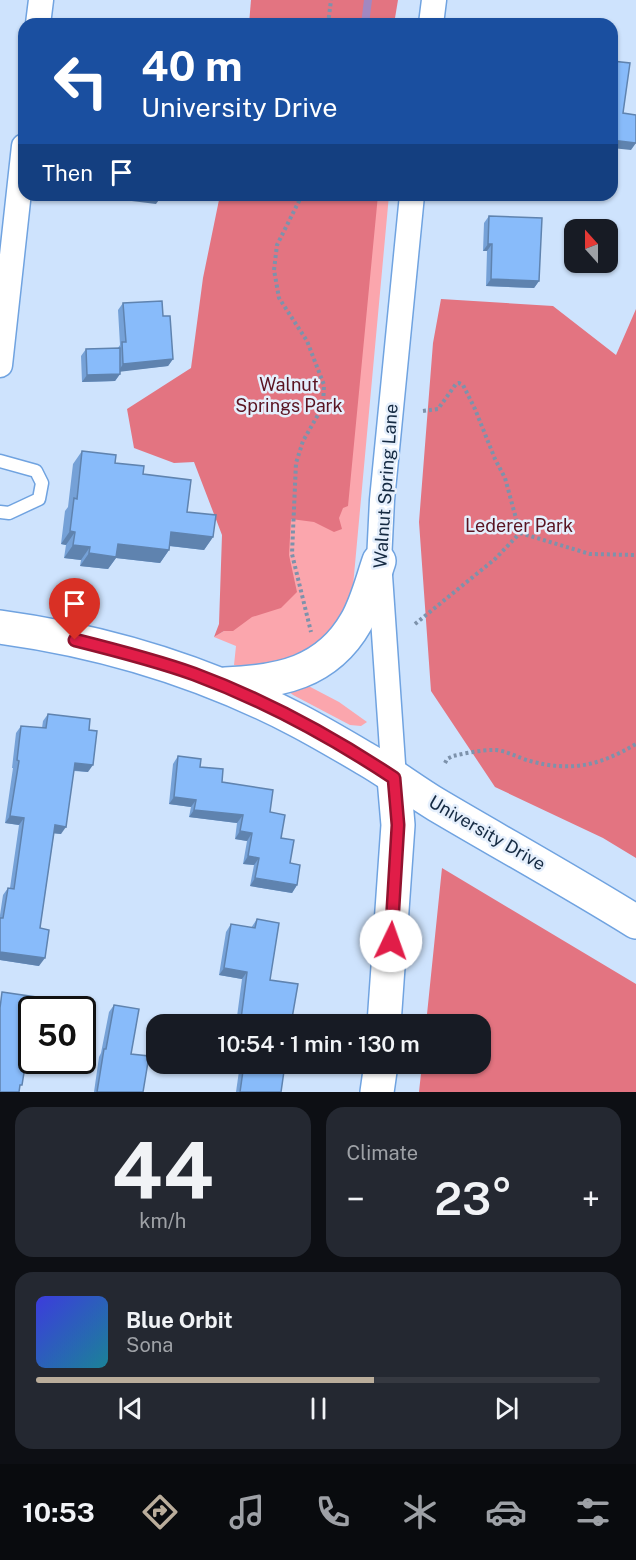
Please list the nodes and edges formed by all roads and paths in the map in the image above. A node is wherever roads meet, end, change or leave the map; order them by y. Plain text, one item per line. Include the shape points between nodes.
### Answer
1 (41, 0) edge
2 (331, 0) edge
3 (434, 0) edge
4 (39, 18) edge
5 (329, 18) edge
6 (432, 18) edge
7 (18, 201) edge
8 (299, 201) edge
9 (411, 201) edge
10 (0, 365) edge
11 (423, 411) dead end
12 (0, 461) edge
13 (0, 512) edge
14 (520, 533) junction
15 (636, 555) edge
16 (380, 561) junction
17 (415, 624) dead end
18 (0, 627) edge
19 (312, 638) dead end
20 (218, 684) junction
21 (636, 744) edge
22 (445, 763) dead end
23 (394, 778) junction
24 (636, 922) edge
25 (385, 1014) edge
26 (380, 1074) edge
27 (377, 1092) edge

1 - 4 street
2 - 5 path
3 - 6 street
7 - 10 street
8 - 19 path via 277,245 274,270 279,298 306,340 324,385 323,406 303,441 296,463 292,544
9 - 16 street, Walnut Spring Lane via 382,500
11 - 14 path via 438,409 456,384 463,385 505,478
12 - 13 lane via 36,471 42,483 39,499 9,513
14 - 15 path via 590,554
14 - 17 path via 495,559
16 - 20 main road via 357,621 326,656 306,669 276,680
16 - 23 street, Walnut Spring Lane
18 - 20 main road, University Drive via 137,656
20 - 23 main road, University Drive via 297,720
21 - 22 path via 606,760 581,766 543,764 497,750 453,756
23 - 24 main road, University Drive
23 - 25 main road via 398,825
26 - 27 main road

